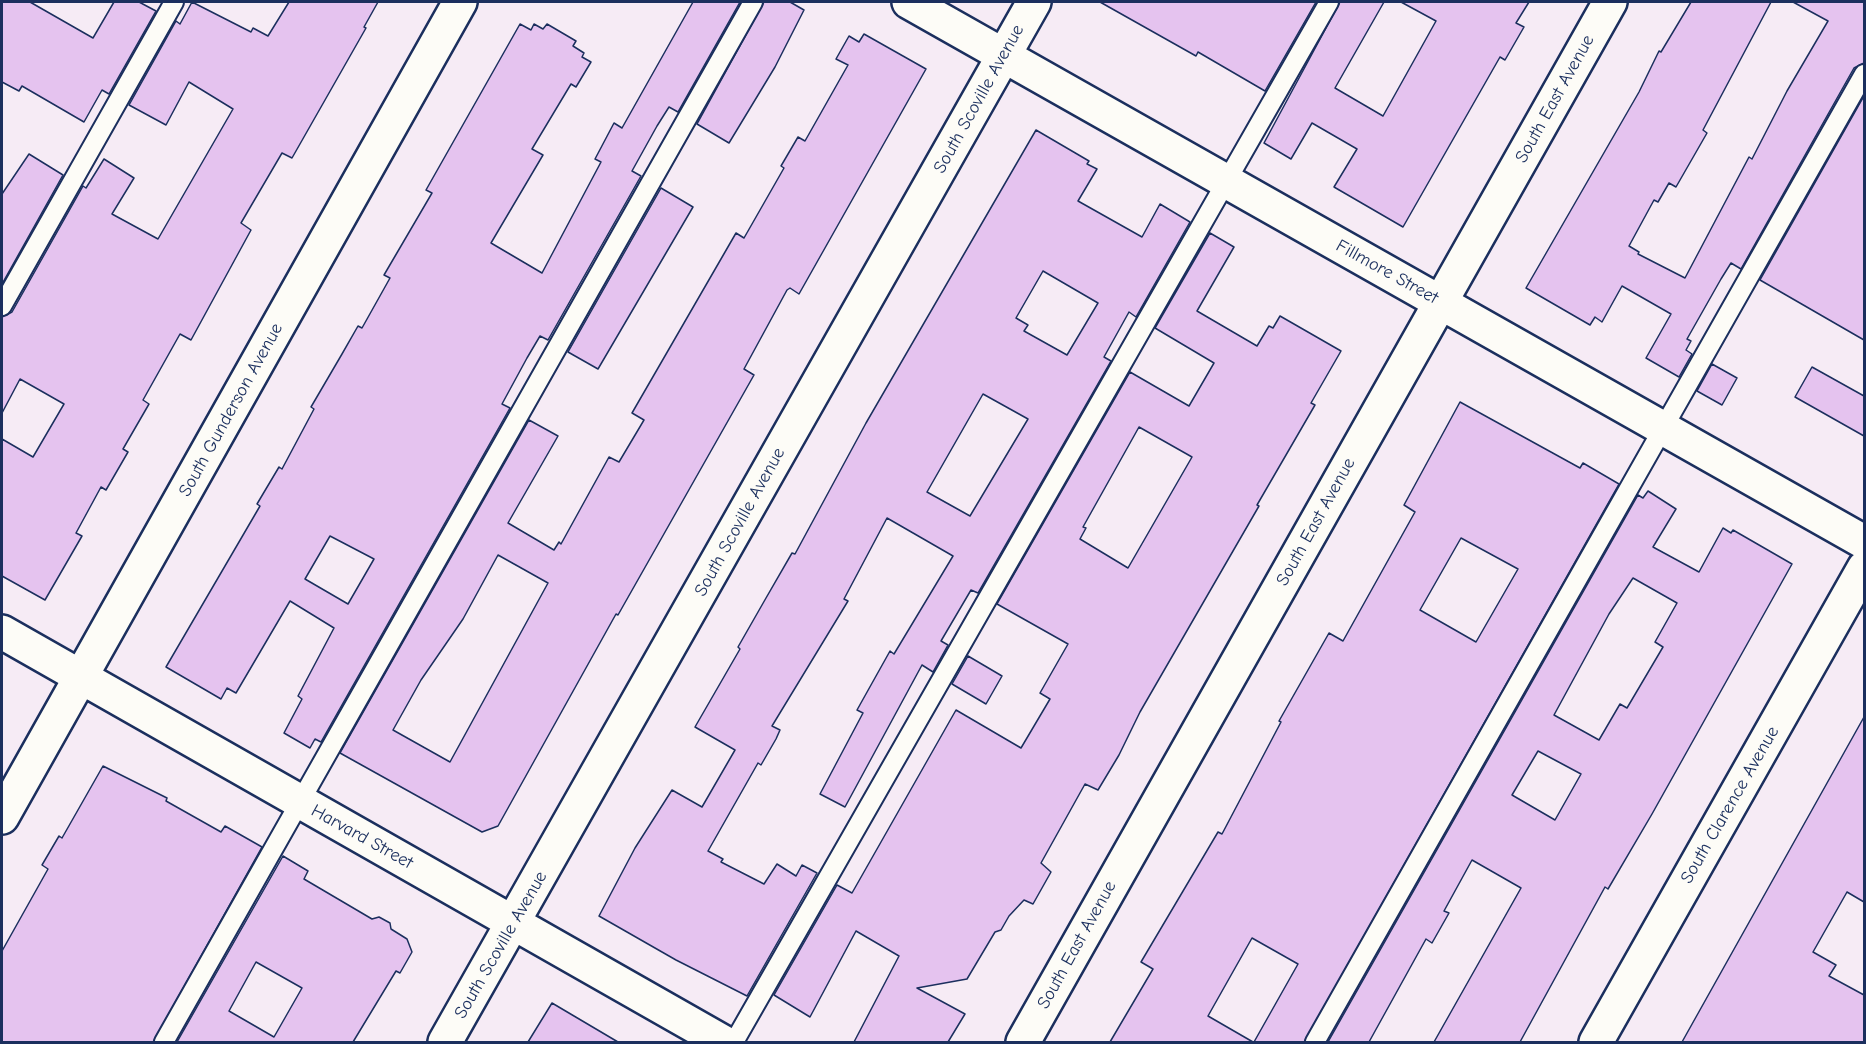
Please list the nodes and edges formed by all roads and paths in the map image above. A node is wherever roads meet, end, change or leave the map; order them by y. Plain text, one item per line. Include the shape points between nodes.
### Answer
1 (174, 2) edge
2 (460, 2) edge
3 (753, 2) edge
4 (909, 2) edge
5 (1034, 2) edge
6 (1329, 2) edge
7 (1610, 2) edge
8 (1004, 55) junction
9 (1864, 74) edge
10 (1226, 182) junction
11 (1440, 302) junction
12 (2, 306) edge
13 (1663, 428) junction
14 (1864, 542) edge
15 (1864, 568) edge
16 (2, 632) edge
17 (81, 677) junction
18 (300, 802) junction
19 (2, 817) edge
20 (514, 923) junction
21 (164, 1042) edge
22 (445, 1042) edge
23 (723, 1042) edge
24 (734, 1042) edge
25 (1023, 1042) edge
26 (1315, 1042) edge
27 (1596, 1042) edge

1 - 12 lane
2 - 17 street, South Gunderson Avenue
3 - 18 lane
4 - 8 street, Fillmore Street
5 - 8 street, South Scoville Avenue
6 - 10 lane
7 - 11 street, South East Avenue
8 - 10 street, Fillmore Street
8 - 20 street, South Scoville Avenue
9 - 13 lane
10 - 11 street, Fillmore Street
10 - 24 lane
11 - 13 street, Fillmore Street
11 - 25 street, South East Avenue
13 - 14 street, Fillmore Street
13 - 26 lane
15 - 27 street, South Clarence Avenue
16 - 17 street, Harvard Street
17 - 18 street, Harvard Street
17 - 19 street, South Gunderson Avenue
18 - 20 street, Harvard Street
18 - 21 lane
20 - 22 street, South Scoville Avenue
20 - 23 street, Harvard Street

